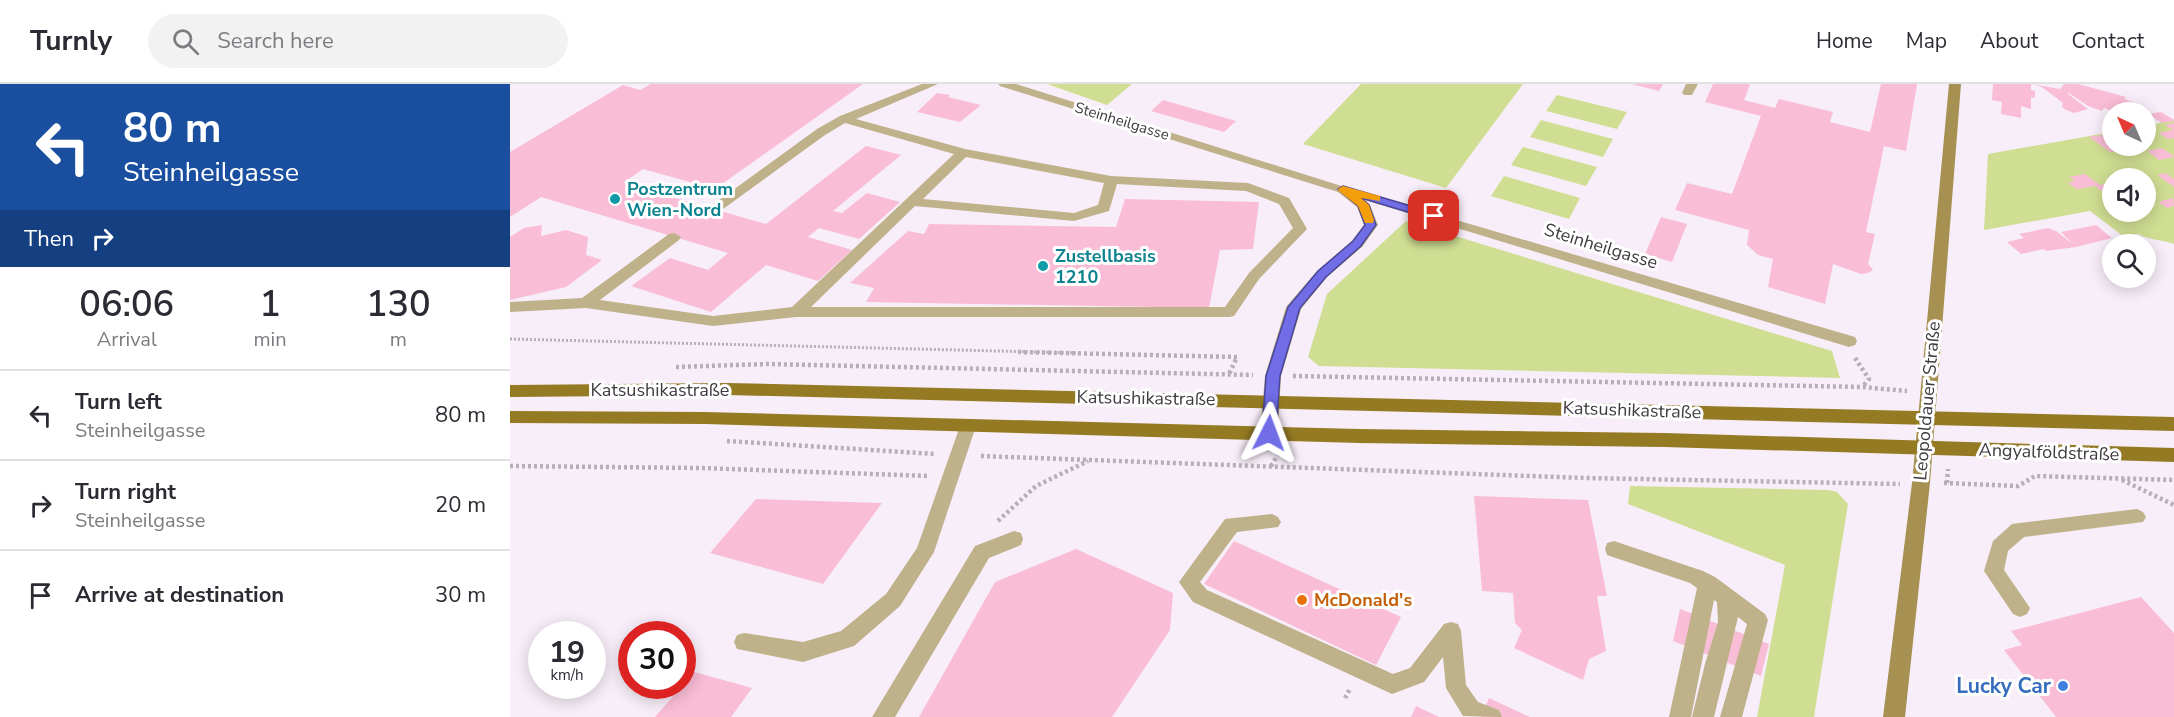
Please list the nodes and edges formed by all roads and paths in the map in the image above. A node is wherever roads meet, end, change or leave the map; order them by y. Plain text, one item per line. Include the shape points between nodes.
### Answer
1 (932, 84) edge
2 (1004, 84) edge
3 (1955, 84) edge
4 (844, 119) junction
5 (963, 153) junction
6 (1111, 180) junction
7 (1343, 189) junction
8 (911, 202) junction
9 (714, 209) dead end
10 (675, 237) dead end
11 (586, 303) junction
12 (510, 307) edge
13 (796, 312) junction
14 (510, 339) edge
15 (1848, 341) joint
16 (674, 367) dead end
17 (1229, 374) junction
18 (1273, 376) junction
19 (1862, 387) junction
20 (510, 391) edge
21 (1904, 391) dead end
22 (1271, 401) junction
23 (510, 417) edge
24 (1926, 418) junction
25 (2174, 424) edge
26 (968, 426) junction
27 (1269, 433) junction
28 (721, 441) dead end
29 (1923, 448) junction
30 (960, 455) junction
31 (2174, 456) edge
32 (510, 466) edge
33 (953, 476) junction
34 (2118, 478) junction
35 (2174, 480) edge
36 (1921, 483) junction
37 (1947, 483) dead end
38 (2174, 505) edge
39 (2137, 517) dead end
40 (1272, 522) dead end
41 (1014, 539) dead end
42 (1614, 549) dead end
43 (1708, 583) junction
44 (1727, 598) junction
45 (2020, 608) dead end
46 (744, 642) dead end
47 (883, 717) edge
48 (1491, 717) edge
49 (1680, 717) edge
50 (1703, 717) edge
51 (1731, 717) edge
52 (1894, 717) edge

1 - 4 street
2 - 7 street, Steinheilgasse
3 - 24 main road, Leopoldauer Straße
4 - 5 street
4 - 9 street
5 - 6 street
5 - 8 street
6 - 8 street via 1104,208 1074,216
6 - 13 street via 1248,187 1284,201 1300,228 1254,276 1229,312
7 - 15 street, Steinheilgasse
7 - 18 street, Steinheilgasse via 1363,205 1371,225 1294,307
8 - 13 street
10 - 11 street
11 - 12 street
11 - 13 street via 713,321
14 - 17 path via 1237,357
15 - 19 path via 1869,379
16 - 17 path via 779,364
17 - 18 path
18 - 19 path
18 - 22 street, Steinheilgasse
19 - 21 path
20 - 22 main road, Katsushikastraße via 729,389
22 - 24 main road, Katsushikastraße
22 - 27 street, Steinheilgasse
23 - 26 main road, Katsushikastraße
24 - 25 main road, Angyalföldstraße
24 - 29 main road, Leopoldauer Straße
26 - 27 main road, Katsushikastraße
26 - 30 street
27 - 29 main road, Katsushikastraße
28 - 30 path
29 - 31 main road, Angyalföldstraße
29 - 36 main road, Leopoldauer Straße
30 - 33 street
30 - 36 path via 1626,479
32 - 33 path
33 - 46 street via 925,552 893,600 847,639 803,652
34 - 35 path
34 - 37 path via 2035,476 2018,486
34 - 38 path
36 - 52 main road, Leopoldauer Straße
39 - 45 street via 2019,530 2000,547 1994,571
40 - 48 street via 1232,524 1189,582 1200,596 1392,684 1418,675 1451,631 1456,688 1471,709
41 - 47 street via 982,552
42 - 43 street
43 - 44 street
43 - 49 street
44 - 50 street via 1728,621
44 - 51 street via 1758,620

